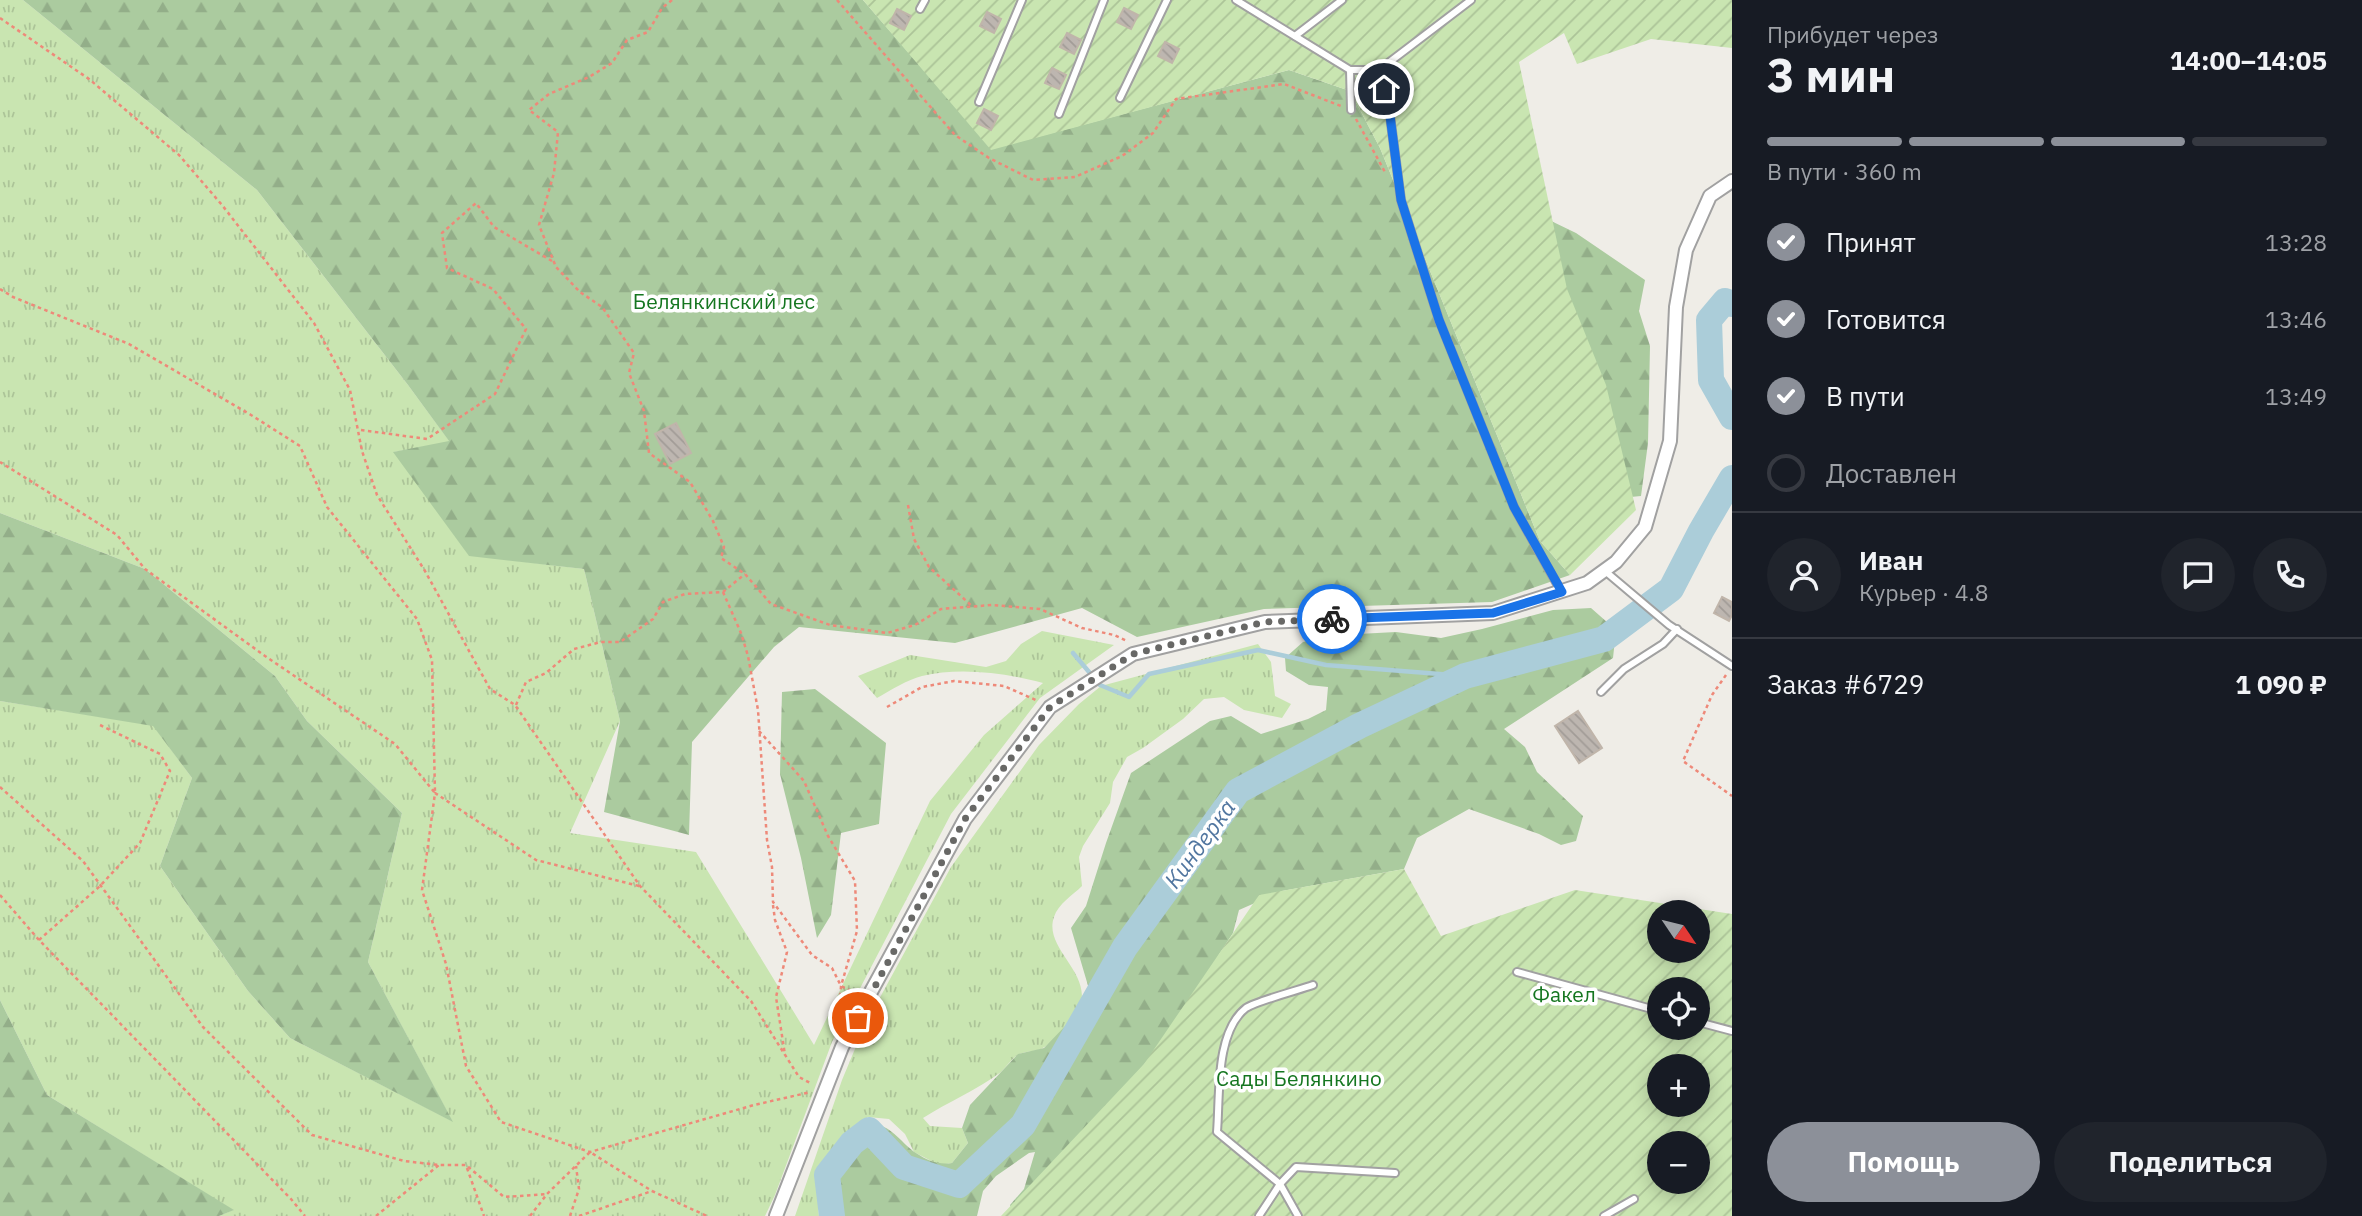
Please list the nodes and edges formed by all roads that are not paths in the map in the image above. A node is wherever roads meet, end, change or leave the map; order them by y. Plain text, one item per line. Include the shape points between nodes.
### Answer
1 (925, 0) edge
2 (1022, 0) edge
3 (1104, 0) edge
4 (1167, 0) edge
5 (1236, 0) edge
6 (1342, 0) edge
7 (1471, 0) edge
8 (920, 9) dead end
9 (1295, 36) junction
10 (1350, 70) junction
11 (1379, 70) junction
12 (1120, 98) dead end
13 (979, 102) dead end
14 (1351, 110) road end
15 (1059, 114) dead end
16 (1732, 181) edge
17 (1605, 570) junction
18 (1562, 592) junction
19 (1676, 629) junction
20 (1732, 666) edge
21 (1601, 692) dead end
22 (1517, 972) dead end
23 (1313, 985) dead end
24 (1647, 1008) edge
25 (1710, 1025) edge
26 (1732, 1031) edge
27 (1395, 1173) dead end
28 (1280, 1184) junction
29 (1634, 1199) dead end
30 (776, 1216) edge
31 (1259, 1216) edge
32 (1298, 1216) edge
33 (1604, 1216) edge

1 - 8 lane
2 - 13 lane
3 - 15 lane
4 - 12 lane
5 - 9 lane
6 - 9 lane
7 - 11 lane
9 - 10 lane
10 - 11 lane
10 - 14 lane
11 - 18 lane via 1389,108 1401,200 1439,320 1514,507
16 - 17 street via 1710,196 1686,250 1676,307 1670,442 1645,527
17 - 18 street
17 - 19 lane
18 - 30 street via 1493,613 1265,622 1133,654 1050,707 965,819 867,999 825,1090
19 - 20 lane
19 - 21 lane
22 - 24 lane
23 - 28 lane via 1248,1007 1224,1043 1217,1132
25 - 26 lane
27 - 28 lane via 1296,1167
28 - 31 lane
28 - 32 lane
29 - 33 lane

